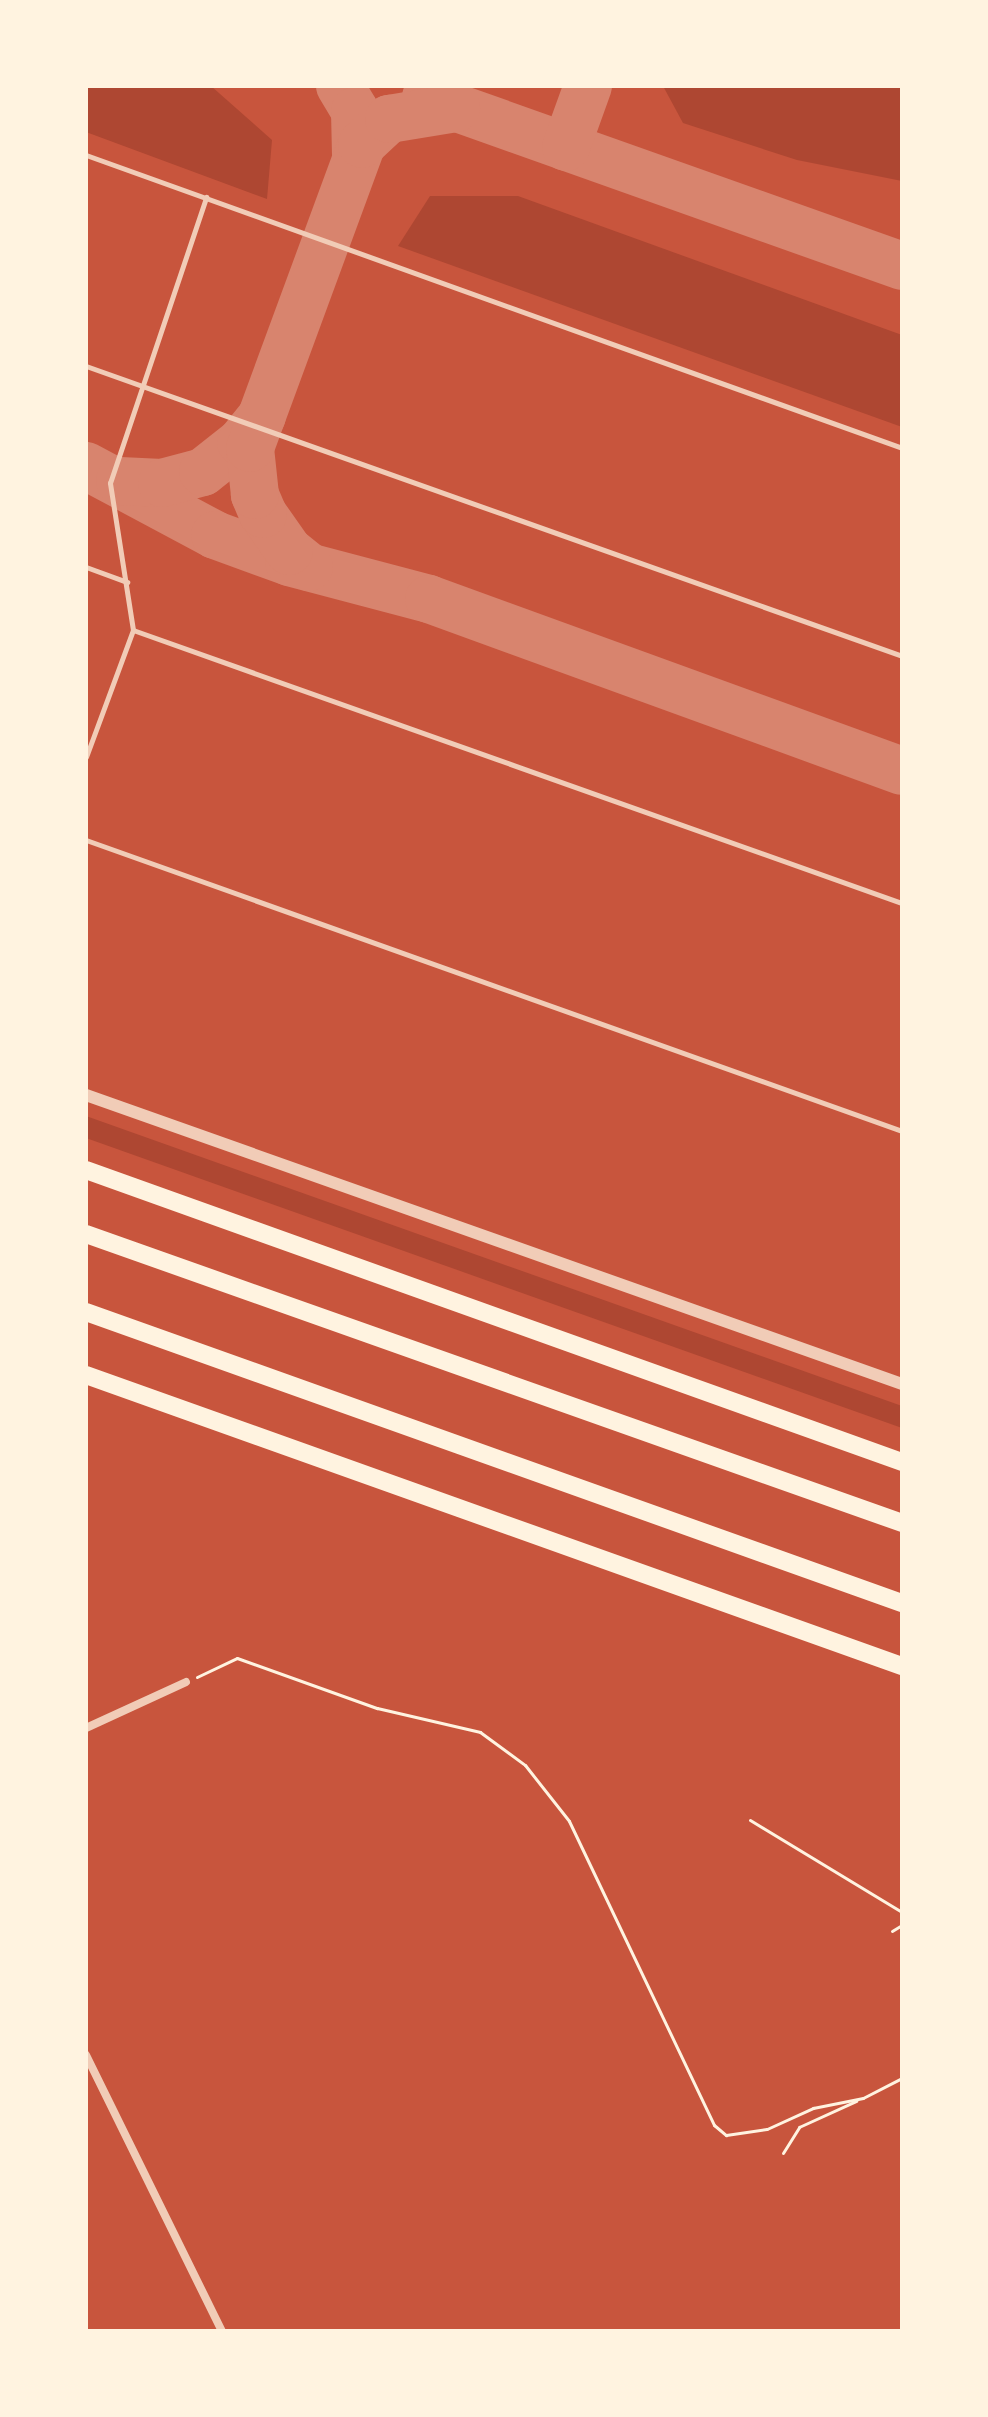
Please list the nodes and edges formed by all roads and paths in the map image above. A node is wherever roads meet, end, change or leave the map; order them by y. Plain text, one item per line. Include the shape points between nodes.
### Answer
1 (86, 155) edge
2 (206, 197) junction
3 (86, 366) edge
4 (143, 387) junction
5 (902, 448) edge
6 (86, 567) edge
7 (128, 583) junction
8 (133, 630) junction
9 (902, 656) edge
10 (86, 757) edge
11 (86, 840) edge
12 (902, 903) edge
13 (86, 1095) edge
14 (902, 1131) edge
15 (86, 1170) edge
16 (86, 1234) edge
17 (86, 1312) edge
18 (86, 1375) edge
19 (902, 1384) edge
20 (902, 1462) edge
21 (902, 1523) edge
22 (902, 1603) edge
23 (902, 1666) edge
24 (186, 1682) joint
25 (86, 1728) edge
26 (750, 1820) dead end
27 (902, 1912) edge
28 (902, 1925) edge
29 (892, 1931) dead end
30 (86, 2055) edge
31 (902, 2078) edge
32 (863, 2098) junction
33 (783, 2153) dead end
34 (222, 2331) edge

1 - 2 lane
2 - 4 lane
2 - 5 lane
3 - 4 lane
4 - 7 lane via 110,483
4 - 9 lane
6 - 7 lane
7 - 8 lane
8 - 10 lane
8 - 12 lane
11 - 14 lane
13 - 19 street
15 - 20 highway
16 - 21 highway
17 - 22 highway
18 - 23 highway
24 - 25 street
24 - 32 path via 237,1658 377,1708 480,1732 525,1765 569,1821 714,2125 726,2135 743,2136 813,2108
26 - 27 path
28 - 29 path
30 - 34 street
31 - 32 path
32 - 33 path via 799,2127

